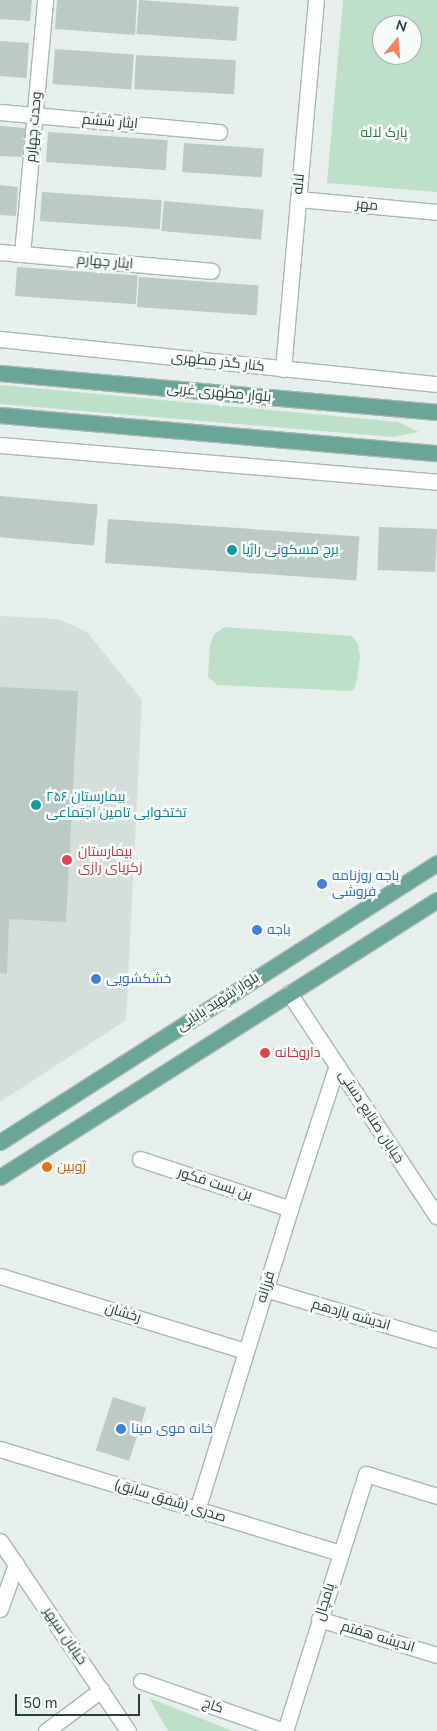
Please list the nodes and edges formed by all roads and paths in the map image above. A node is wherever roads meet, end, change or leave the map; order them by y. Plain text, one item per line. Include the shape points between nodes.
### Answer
1 (45, 0) edge
2 (316, 0) edge
3 (0, 112) edge
4 (35, 115) junction
5 (219, 132) dead end
6 (298, 199) junction
7 (437, 212) edge
8 (0, 252) edge
9 (22, 254) junction
10 (211, 271) dead end
11 (0, 339) edge
12 (283, 369) junction
13 (0, 373) edge
14 (437, 384) edge
15 (437, 412) edge
16 (0, 415) edge
17 (0, 446) edge
18 (437, 453) edge
19 (437, 482) edge
20 (437, 863) edge
21 (437, 900) edge
22 (289, 993) junction
23 (337, 1065) junction
24 (0, 1142) edge
25 (140, 1159) dead end
26 (0, 1177) edge
27 (290, 1209) junction
28 (437, 1217) edge
29 (0, 1276) edge
30 (265, 1289) junction
31 (437, 1340) edge
32 (246, 1351) junction
33 (0, 1449) edge
34 (437, 1496) edge
35 (197, 1510) junction
36 (0, 1541) edge
37 (340, 1554) junction
38 (16, 1564) junction
39 (0, 1609) edge
40 (319, 1619) junction
41 (437, 1655) edge
42 (141, 1681) dead end
43 (101, 1690) junction
44 (46, 1731) edge
45 (128, 1731) edge
46 (285, 1731) edge

1 - 4 street, وحدت چهارم
2 - 6 street, لاله
3 - 4 street, ایثار ششم
4 - 5 street, ایثار ششم
4 - 9 street, وحدت چهارم
6 - 7 street, مهر
6 - 12 street, لاله
8 - 9 street, ایثار چهارم
9 - 10 street, ایثار چهارم
11 - 12 street, کنار گذر مطهری
12 - 14 street, کنار گذر مطهری
13 - 15 main road, بلوار مطهری غربی
16 - 18 main road
17 - 19 street
20 - 24 main road, بلوار شهید بابایی
21 - 22 main road
22 - 23 street, خیابان صنایع دستی
22 - 26 main road
23 - 27 street, فرزانه
23 - 28 street, خیابان صنایع دستی
25 - 27 street, بن بست فكور
27 - 30 street, فرزانه
29 - 32 street, رخشان
30 - 31 street, اندیشه یازدهم
30 - 32 street, فرزانه
32 - 35 street, فرزانه
33 - 35 street, صدری (شفق سابق)
34 - 37 street, پامچال via 366,1474
35 - 37 street, صدری (شفق سابق)
36 - 38 street, خیابان سپهر
37 - 40 street, پامچال
38 - 39 street
38 - 43 street, خیابان سپهر
40 - 41 street, اندیشه هفتم
40 - 46 street, پامچال
42 - 46 street, کاج
43 - 44 street
43 - 45 street, خیابان سپهر

